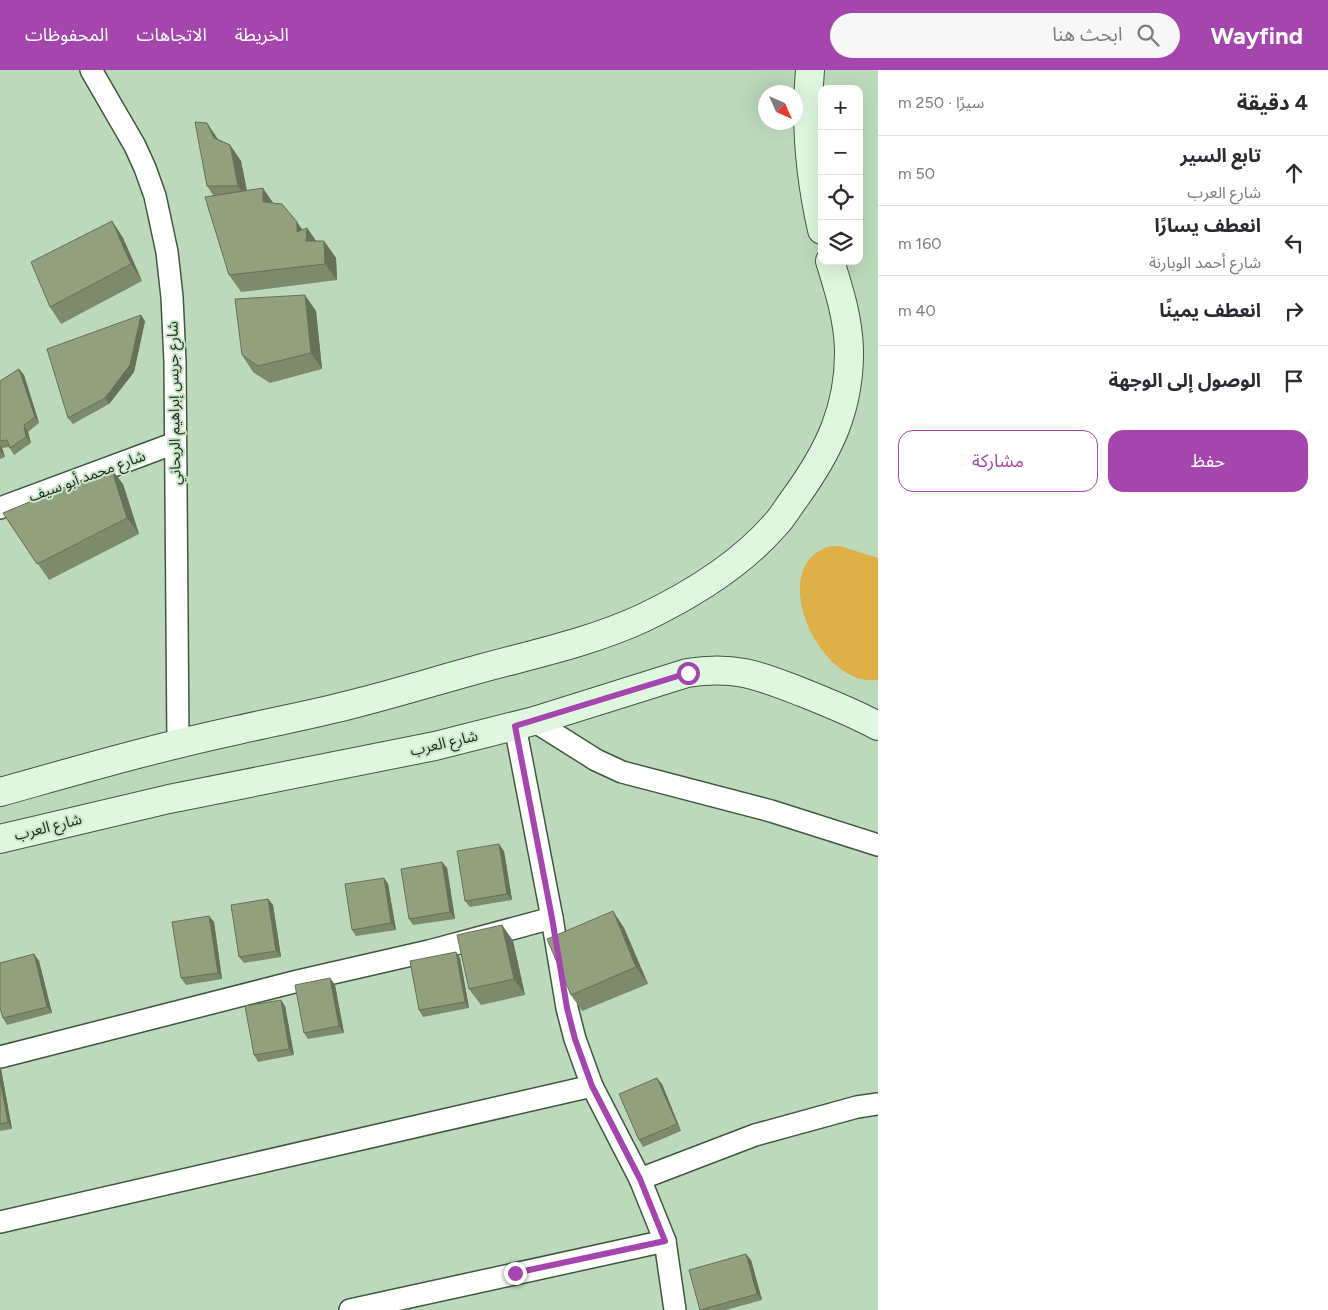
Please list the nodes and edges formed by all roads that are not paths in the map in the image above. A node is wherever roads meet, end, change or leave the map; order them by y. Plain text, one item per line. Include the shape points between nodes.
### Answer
1 (810, 70) edge
2 (94, 73) edge
3 (820, 220) edge
4 (831, 265) edge
5 (175, 443) junction
6 (0, 508) edge
7 (524, 723) junction
8 (878, 726) edge
9 (178, 743) junction
10 (0, 792) edge
11 (0, 839) edge
12 (878, 845) edge
13 (552, 918) junction
14 (0, 1057) edge
15 (592, 1086) junction
16 (878, 1104) edge
17 (640, 1179) junction
18 (0, 1222) edge
19 (665, 1241) junction
20 (350, 1310) edge
21 (675, 1310) edge

1 - 3 main road via 810,166
2 - 5 street, شارع جريس إبراهيم الريحاني via 145,168 163,228 172,297
4 - 9 main road via 843,304 849,348 845,397 838,422 815,470 776,525 723,571 668,605 585,640 350,705
5 - 6 street, شارع محمد أبو سيف
5 - 9 street, شارع جريس إبراهيم الريحاني
7 - 8 main road, شارع العرب via 688,673 719,669 768,678 848,710
7 - 11 main road, شارع العرب via 375,759 169,799
7 - 12 street via 622,772 771,811
7 - 13 street
9 - 10 main road
13 - 14 street
13 - 15 street via 567,1008 581,1060
15 - 17 street
15 - 18 street
16 - 17 street via 755,1135
17 - 19 street
19 - 20 street
19 - 21 street

